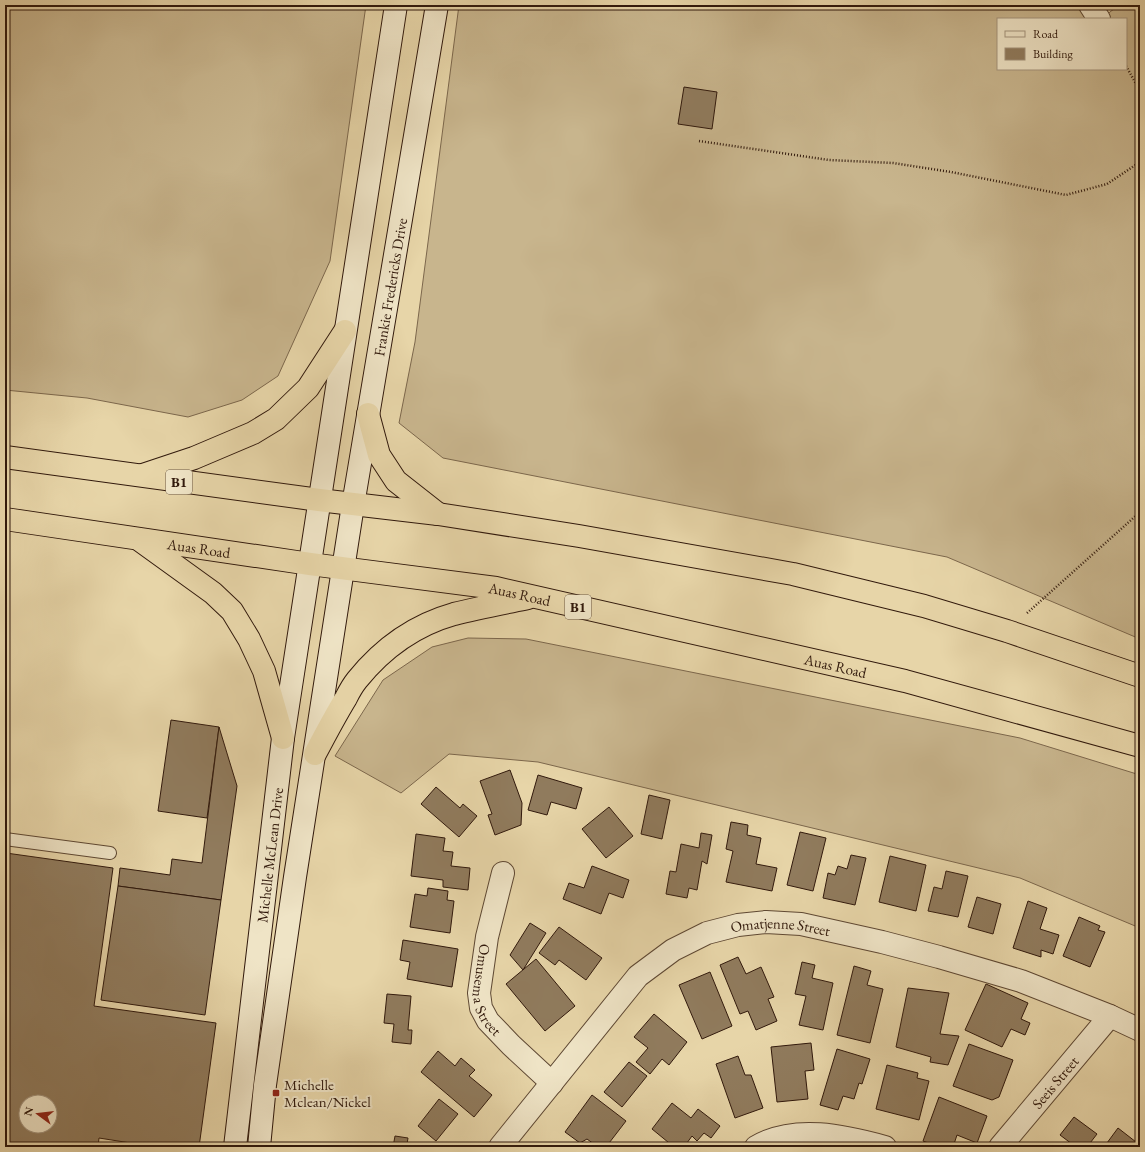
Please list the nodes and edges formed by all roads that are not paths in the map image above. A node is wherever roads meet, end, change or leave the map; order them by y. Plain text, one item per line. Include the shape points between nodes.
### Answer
1 (396, 5) edge
2 (437, 5) edge
3 (1090, 5) edge
4 (1098, 18) edge
5 (345, 331) junction
6 (368, 414) junction
7 (5, 457) edge
8 (138, 476) junction
9 (319, 500) junction
10 (353, 505) junction
11 (438, 514) junction
12 (5, 519) edge
13 (138, 539) junction
14 (310, 564) junction
15 (344, 568) junction
16 (533, 597) junction
17 (1140, 676) edge
18 (283, 738) junction
19 (1140, 746) edge
20 (315, 754) junction
21 (5, 839) edge
22 (110, 853) dead end
23 (503, 873) dead end
24 (1110, 1016) junction
25 (1140, 1030) edge
26 (552, 1083) junction
27 (235, 1147) edge
28 (259, 1147) edge
29 (500, 1147) edge
30 (756, 1147) edge
31 (885, 1147) edge
32 (1000, 1147) edge

1 - 5 street
2 - 6 street, Frankie Fredericks Drive
3 - 4 street
5 - 8 highway via 308,388 276,419 253,433 194,458
5 - 9 street
6 - 10 street, Frankie Fredericks Drive
6 - 11 highway via 379,456 396,481
7 - 8 highway, B1
8 - 9 highway, B1
9 - 10 highway, B1
9 - 14 street
10 - 11 highway, B1
10 - 15 street, Frankie Fredericks Drive
11 - 17 highway, B1 via 793,574 924,606
12 - 13 highway, Auas Road / B1
13 - 14 highway, Auas Road / B1
13 - 18 highway via 213,593 232,611 264,671
14 - 15 highway, Auas Road / B1
14 - 18 street, Michelle McLean Drive
15 - 16 highway, Auas Road / B1 via 496,588
15 - 20 street, Michelle McLean Drive
16 - 19 highway, Auas Road / B1 via 904,681
16 - 20 highway via 453,615 412,632 393,645 376,658 356,681
18 - 27 street, Michelle McLean Drive
20 - 28 street, Michelle McLean Drive via 265,1085
21 - 22 lane
23 - 26 street, Omusema Street via 487,937 479,993 481,1008 488,1022
24 - 25 street, Omatjenne Street
24 - 26 street, Omatjenne Street via 1021,981 882,942 801,924 766,922 738,925 707,933 673,950 638,976
24 - 32 street, Seeis Street
26 - 29 street, Omatjenne Street
30 - 31 street via 786,1136 802,1134 855,1139

